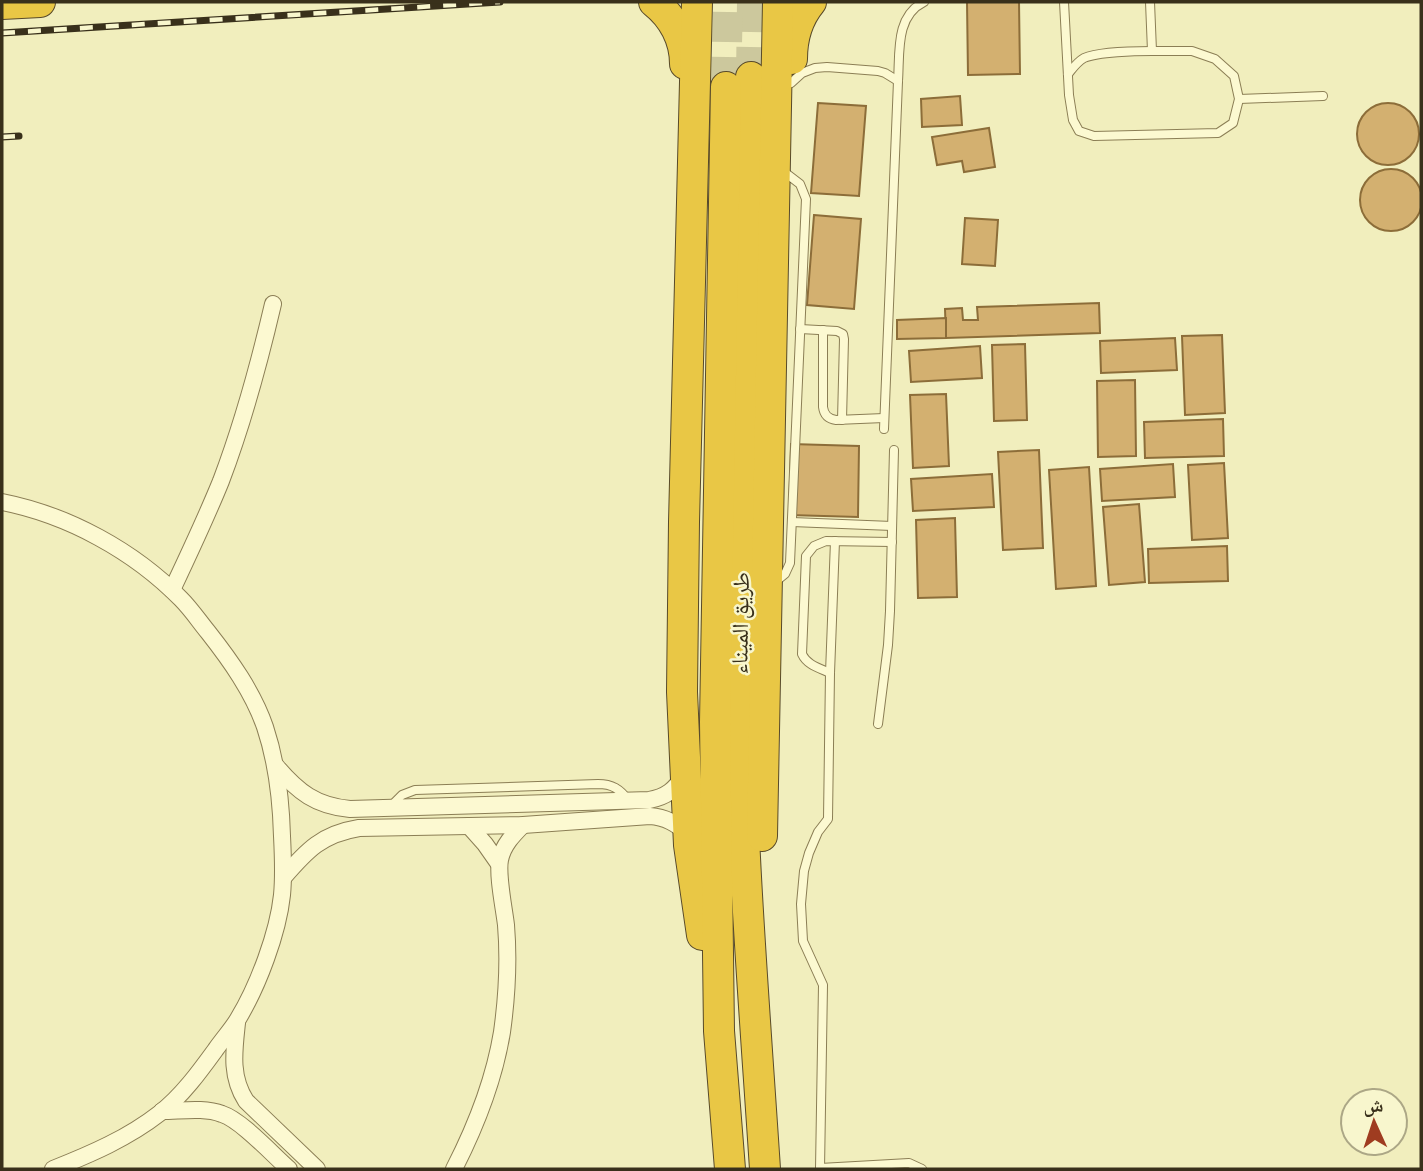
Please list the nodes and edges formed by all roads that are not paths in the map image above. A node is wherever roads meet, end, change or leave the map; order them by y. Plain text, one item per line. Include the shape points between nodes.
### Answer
1 (40, 2) edge
2 (654, 2) edge
3 (696, 2) edge
4 (778, 2) edge
5 (811, 2) edge
6 (924, 2) edge
7 (1064, 2) edge
8 (1150, 2) edge
9 (2, 4) edge
10 (1152, 51) junction
11 (1068, 75) junction
12 (898, 81) junction
13 (792, 83) junction
14 (1323, 96) dead end
15 (1239, 99) junction
16 (775, 134) junction
17 (694, 136) junction
18 (775, 166) junction
19 (273, 304) dead end
20 (800, 329) junction
21 (822, 330) junction
22 (884, 418) junction
23 (842, 420) junction
24 (884, 429) dead end
25 (894, 450) dead end
26 (2, 502) edge
27 (792, 522) junction
28 (892, 526) junction
29 (835, 541) junction
30 (892, 542) junction
31 (766, 586) junction
32 (172, 590) junction
33 (830, 673) junction
34 (878, 724) dead end
35 (275, 765) junction
36 (686, 773) junction
37 (523, 825) junction
38 (469, 826) junction
39 (689, 834) junction
40 (499, 864) junction
41 (283, 878) junction
42 (750, 925) junction
43 (237, 1021) junction
44 (719, 1031) junction
45 (162, 1111) junction
46 (820, 1168) edge
47 (53, 1169) edge
48 (289, 1169) edge
49 (317, 1169) edge
50 (454, 1169) edge
51 (730, 1169) edge
52 (765, 1169) edge
53 (922, 1169) edge

1 - 9 highway
2 - 17 highway via 674,24 683,44 687,120
3 - 17 highway
4 - 16 highway
5 - 13 highway via 793,36
6 - 12 lane via 903,23
7 - 11 lane
8 - 10 lane
10 - 11 lane via 1086,57
10 - 15 lane via 1192,51 1215,59 1234,76
11 - 15 lane via 1073,120 1079,131 1094,136 1218,133 1233,123
12 - 13 lane via 878,71 827,67 808,70
12 - 22 lane
13 - 16 highway
14 - 15 lane
16 - 18 highway
17 - 36 highway via 682,692
18 - 20 lane via 800,184 806,199
18 - 31 highway
19 - 32 street via 230,456
20 - 21 lane
20 - 27 lane
21 - 23 lane via 824,411 828,417
21 - 23 lane via 844,337
22 - 23 lane
22 - 24 lane
25 - 28 lane
26 - 32 street via 76,526 122,552
27 - 28 lane
27 - 31 lane via 788,568 781,579
28 - 30 lane
29 - 30 lane
29 - 33 lane
29 - 33 lane via 814,545 806,556 801,649 807,662
30 - 34 lane via 888,645
31 - 42 highway via 761,887
32 - 35 street via 242,681 264,725
33 - 46 lane via 828,819 809,853 801,904 803,941 823,985
35 - 36 street via 307,796 350,809 649,800 677,787
35 - 41 street via 281,799
36 - 39 highway
37 - 38 street
37 - 39 street via 658,817 673,821
37 - 40 street via 504,847
38 - 40 street
38 - 41 street via 349,829 312,846
39 - 44 highway
40 - 50 street via 508,950 503,1026 488,1091
41 - 43 street via 265,961
42 - 44 highway, طريق الميناء via 739,664 738,82 715,722
42 - 52 highway, طريق الميناء
43 - 45 street
43 - 49 street via 234,1070 240,1092
44 - 51 highway, طريق الميناء
45 - 47 street via 121,1139
45 - 48 street via 220,1113
46 - 53 lane via 909,1163

